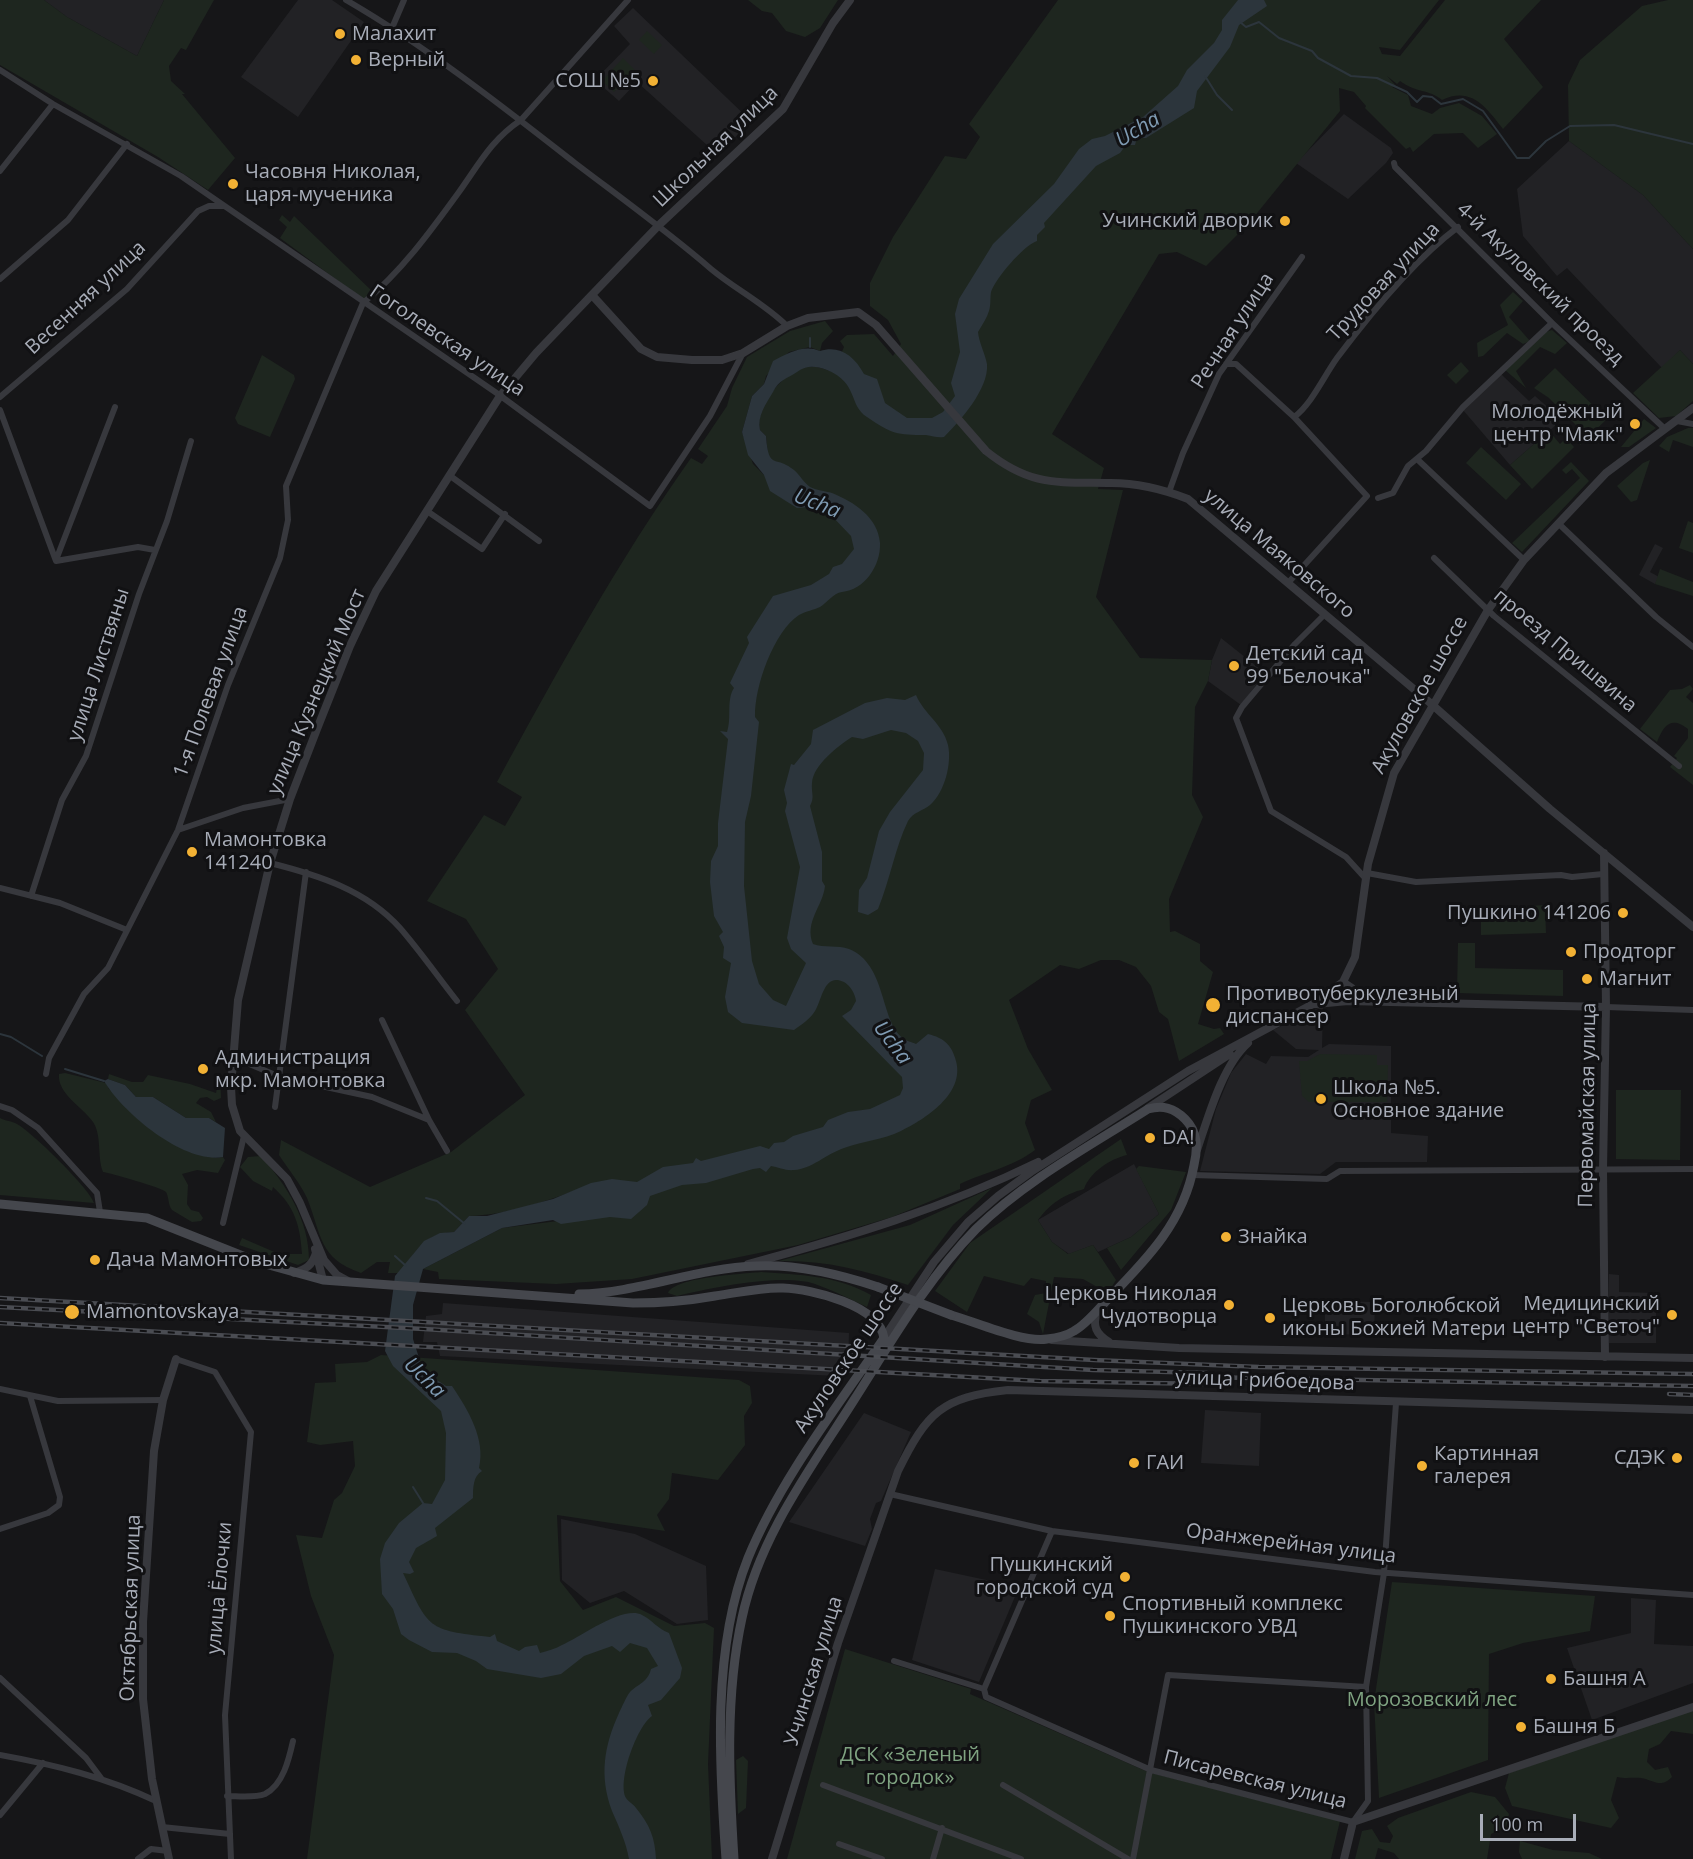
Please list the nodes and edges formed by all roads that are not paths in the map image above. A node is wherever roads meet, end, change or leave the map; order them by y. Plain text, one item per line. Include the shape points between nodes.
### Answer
1 (346, 0) edge
2 (404, 0) edge
3 (628, 0) edge
4 (850, 0) edge
5 (392, 27) junction
6 (0, 70) edge
7 (53, 104) junction
8 (521, 120) junction
9 (127, 144) junction
10 (1394, 163) dead end
11 (0, 171) edge
12 (222, 206) junction
13 (659, 225) junction
14 (1458, 227) junction
15 (1302, 257) dead end
16 (0, 279) edge
17 (592, 295) junction
18 (363, 303) junction
19 (1552, 323) junction
20 (787, 326) junction
21 (743, 353) junction
22 (1227, 364) junction
23 (500, 396) junction
24 (0, 397) edge
25 (115, 407) dead end
26 (1693, 408) edge
27 (0, 410) edge
28 (1294, 417) junction
29 (1677, 421) junction
30 (1693, 424) edge
31 (1665, 429) junction
32 (191, 441) dead end
33 (1417, 459) junction
34 (449, 475) junction
35 (1169, 492) junction
36 (1378, 498) dead end
37 (427, 511) junction
38 (505, 514) junction
39 (1558, 523) junction
40 (538, 541) dead end
41 (155, 550) junction
42 (1434, 558) dead end
43 (1524, 560) junction
44 (56, 561) junction
45 (1288, 583) junction
46 (1488, 610) junction
47 (1325, 614) junction
48 (1693, 647) edge
49 (1432, 705) junction
50 (1679, 766) dead end
51 (290, 799) junction
52 (178, 830) junction
53 (1604, 853) junction
54 (270, 863) junction
55 (306, 872) junction
56 (1603, 873) junction
57 (1366, 876) junction
58 (0, 888) edge
59 (31, 896) junction
60 (1693, 927) edge
61 (127, 930) junction
62 (1340, 985) junction
63 (457, 1001) dead end
64 (1348, 1001) junction
65 (1338, 1002) junction
66 (1313, 1004) junction
67 (1606, 1007) junction
68 (1693, 1010) edge
69 (382, 1020) dead end
70 (1259, 1034) junction
71 (1251, 1040) junction
72 (233, 1057) junction
73 (46, 1074) dead end
74 (280, 1077) junction
75 (0, 1106) edge
76 (275, 1107) dead end
77 (1148, 1109) junction
78 (429, 1120) junction
79 (244, 1136) junction
80 (1073, 1144) junction
81 (1197, 1150) junction
82 (447, 1151) dead end
83 (1603, 1169) junction
84 (1693, 1169) edge
85 (1192, 1175) junction
86 (0, 1204) edge
87 (100, 1212) junction
88 (223, 1222) dead end
89 (313, 1237) junction
90 (316, 1253) junction
91 (324, 1260) junction
92 (733, 1268) junction
93 (294, 1273) junction
94 (323, 1280) junction
95 (351, 1283) junction
96 (552, 1295) junction
97 (1097, 1309) junction
98 (884, 1338) junction
99 (1044, 1340) junction
100 (1109, 1342) junction
101 (1605, 1357) junction
102 (1693, 1358) edge
103 (176, 1359) joint
104 (0, 1389) edge
105 (30, 1396) junction
106 (163, 1400) junction
107 (1396, 1403) junction
108 (1693, 1410) edge
109 (890, 1494) junction
110 (0, 1529) edge
111 (1052, 1531) junction
112 (1384, 1573) junction
113 (1693, 1595) edge
114 (894, 1661) dead end
115 (0, 1678) edge
116 (1366, 1687) junction
117 (984, 1689) junction
118 (1693, 1707) edge
119 (293, 1741) dead end
120 (0, 1755) edge
121 (43, 1763) junction
122 (1151, 1770) junction
123 (101, 1778) junction
124 (823, 1785) dead end
125 (1003, 1785) dead end
126 (227, 1796) junction
127 (156, 1801) junction
128 (0, 1815) edge
129 (1353, 1822) junction
130 (162, 1827) junction
131 (942, 1828) junction
132 (230, 1834) junction
133 (838, 1844) dead end
134 (168, 1855) edge
135 (138, 1859) edge
136 (231, 1859) edge
137 (726, 1859) edge
138 (734, 1859) edge
139 (772, 1859) edge
140 (882, 1859) edge
141 (933, 1859) edge
142 (1021, 1859) edge
143 (1128, 1859) edge
144 (1133, 1859) edge
145 (1344, 1859) edge

1 - 5 street
2 - 5 street
3 - 8 street
4 - 13 street, Школьная улица via 783,109
5 - 8 street
6 - 7 street, Гоголевская улица
7 - 9 street, Гоголевская улица
7 - 11 street
8 - 13 street
8 - 18 street via 501,133 419,246 382,288
9 - 12 street, Гоголевская улица
9 - 16 street via 68,220
10 - 14 street, 4-й Акуловский проезд
12 - 18 street, Гоголевская улица
12 - 24 street, Весенняя улица via 198,211 127,289
13 - 17 street, улица Кузнецкий Мост
13 - 20 street via 733,288
14 - 19 street, 4-й Акуловский проезд
14 - 28 street, Трудовая улица via 1366,320 1320,380 1303,411
15 - 22 street, Речная улица
17 - 21 street, улица Маяковского via 635,343 657,357 722,360
17 - 23 street, улица Кузнецкий Мост
18 - 23 street, Гоголевская улица
18 - 52 street, 1-я Полевая улица via 286,486 288,520 280,558 228,685
19 - 31 street, 4-й Акуловский проезд
19 - 33 street via 1463,407
20 - 21 street, улица Маяковского
20 - 35 street, улица Маяковского via 813,317 858,312 876,325 986,451 1007,468 1058,484 1113,483
21 - 23 street, Гоголевская улица via 710,416 650,506
22 - 28 street via 1236,364
22 - 35 street, Речная улица via 1204,406
23 - 34 street, улица Кузнецкий Мост
25 - 44 street
26 - 29 street, Акуловское шоссе
27 - 44 street
28 - 45 street via 1367,496
29 - 30 street
29 - 31 street, Акуловское шоссе
31 - 39 street, Акуловское шоссе via 1606,473
32 - 41 street, улица Листвяны
33 - 36 street via 1408,466 1393,494
33 - 43 street
34 - 37 street, улица Кузнецкий Мост
34 - 38 street
35 - 45 street, улица Маяковского via 1188,499
37 - 38 street via 482,549
37 - 51 street, улица Кузнецкий Мост via 367,610
38 - 40 street
39 - 43 street, Акуловское шоссе
39 - 48 street
41 - 44 street via 138,547
41 - 59 street, улица Листвяны via 86,756 62,800
42 - 46 street, проезд Пришвина
43 - 46 street, Акуловское шоссе
45 - 47 street, улица Маяковского
46 - 49 street, Акуловское шоссе
46 - 50 street, проезд Пришвина
47 - 49 street, улица Маяковского
47 - 57 street via 1236,718 1271,811 1346,857
49 - 53 street, улица Маяковского
49 - 57 street, Акуловское шоссе via 1394,774
51 - 52 street via 243,808
51 - 54 street, улица Кузнецкий Мост
52 - 61 street, 1-я Полевая улица
53 - 56 street, Первомайская улица
53 - 60 street, улица Маяковского
54 - 55 street
54 - 72 street, улица Кузнецкий Мост via 238,1000
55 - 63 street via 371,903 399,927
55 - 74 street
56 - 57 street via 1416,882
56 - 67 street, Первомайская улица
57 - 62 street, Акуловское шоссе via 1355,957
58 - 59 street
59 - 61 street via 60,903
61 - 73 street, 1-я Полевая улица via 108,968 84,994 49,1058
62 - 64 street via 1352,988 1353,996
62 - 65 street via 1335,995
62 - 66 street, Акуловское шоссе
64 - 65 street
64 - 67 street
65 - 66 street
66 - 70 street, Акуловское шоссе
67 - 68 street
67 - 83 street, Первомайская улица
69 - 78 street
70 - 71 street, Акуловское шоссе
70 - 80 street, Акуловское шоссе via 1188,1071
71 - 77 street, Акуловское шоссе
71 - 81 street via 1220,1088
72 - 74 street
72 - 79 street, улица Кузнецкий Мост via 232,1106
74 - 76 street
74 - 78 street via 372,1097
75 - 87 street via 38,1128 98,1193
77 - 81 main road via 1166,1107 1184,1117 1195,1133
77 - 138 main road, Акуловское шоссе via 1036,1180 975,1230 887,1349 783,1513 760,1560 742,1617 731,1734
78 - 82 street
79 - 88 street
79 - 89 street, улица Кузнецкий Мост via 286,1179
80 - 92 street via 999,1180 892,1224
80 - 98 street, Акуловское шоссе via 968,1222 934,1262
81 - 85 main road
83 - 84 street
83 - 85 street via 1340,1171 1327,1179
83 - 101 street, Первомайская улица
85 - 97 main road via 1171,1228
86 - 87 main road
87 - 93 main road via 147,1218
89 - 90 street
89 - 91 street
90 - 93 street via 314,1262
90 - 94 street
91 - 94 street
91 - 95 street
92 - 96 main road via 616,1291
92 - 99 main road, bridge via 776,1265 842,1275 951,1315
93 - 94 main road
94 - 95 main road
95 - 96 main road
96 - 98 main road via 654,1303 768,1288 796,1290 864,1311 881,1325
97 - 99 main road via 1074,1331
97 - 100 street via 1095,1327 1099,1336
98 - 137 main road, Акуловское шоссе via 778,1500 748,1559 730,1620 724,1673 721,1747
99 - 100 street
100 - 101 street via 1179,1348
101 - 102 street
103 - 106 street, Октябрьская улица
103 - 126 street, улица Ёлочки via 215,1372 251,1432 225,1715
104 - 105 street
105 - 106 street via 58,1401
105 - 110 street via 60,1497 59,1505 48,1513
106 - 127 street, Октябрьская улица via 154,1451 143,1622 143,1699
107 - 108 street, улица Грибоедова
107 - 109 street, улица Грибоедова via 1031,1390 970,1395 954,1400 932,1417 909,1447
107 - 112 street
109 - 111 street, Оранжерейная улица
109 - 139 street, Учинская улица via 838,1643
111 - 112 street, Оранжерейная улица
111 - 117 street
112 - 113 street, Оранжерейная улица
112 - 116 street
114 - 117 street
115 - 123 street via 86,1758
116 - 122 street via 1168,1675
116 - 129 street via 1368,1801
117 - 122 street, Писаревская улица via 986,1697
118 - 129 street, Писаревская улица
119 - 126 street via 283,1775 272,1789 263,1795
120 - 121 street
121 - 123 street
121 - 128 street
122 - 129 street, Писаревская улица
122 - 144 street
123 - 127 street
124 - 131 street
125 - 143 street
126 - 132 street, улица Ёлочки
127 - 130 street, Октябрьская улица
129 - 145 street
130 - 132 street
130 - 134 street, Октябрьская улица
131 - 141 street
131 - 142 street
132 - 136 street, улица Ёлочки
133 - 140 street
134 - 135 street via 151,1849

